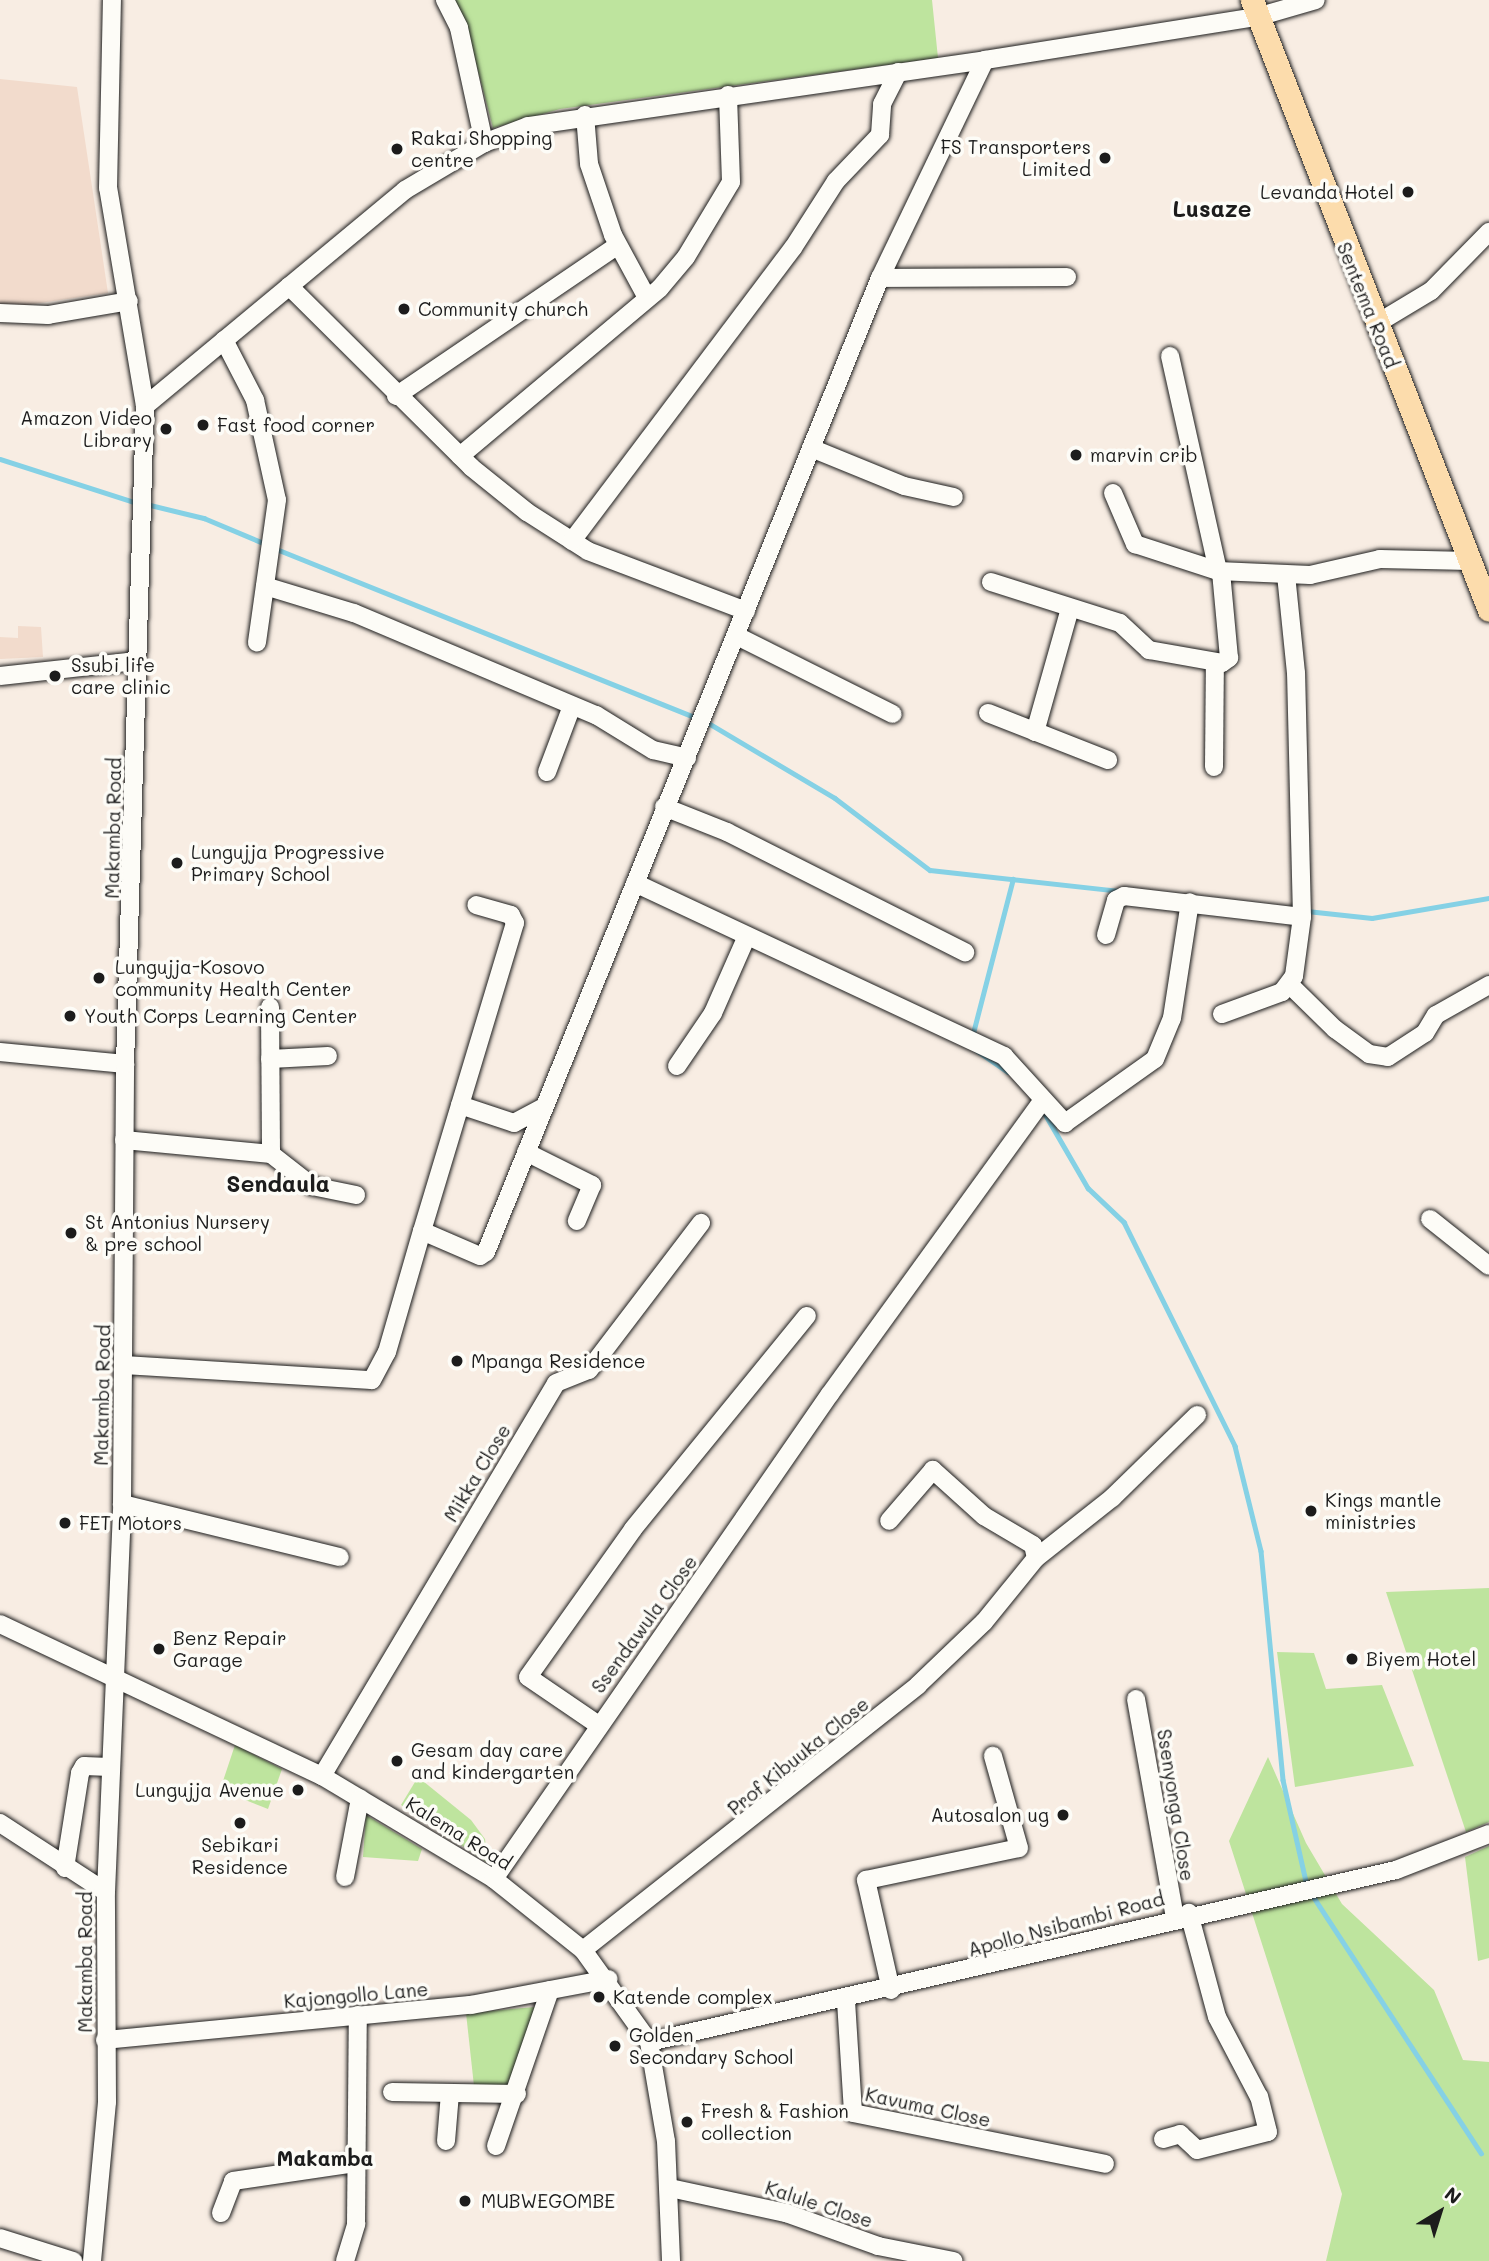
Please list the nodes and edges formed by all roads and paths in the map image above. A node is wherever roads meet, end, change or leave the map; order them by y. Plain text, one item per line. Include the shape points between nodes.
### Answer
1 (112, 0) edge
2 (445, 0) edge
3 (1316, 0) edge
4 (1254, 8) edge
5 (985, 60) junction
6 (898, 72) junction
7 (728, 95) junction
8 (585, 115) junction
9 (484, 143) junction
10 (1489, 232) edge
11 (617, 246) junction
12 (1067, 277) dead end
13 (880, 278) junction
14 (289, 286) junction
15 (647, 298) junction
16 (129, 301) junction
17 (0, 313) edge
18 (1376, 324) junction
19 (224, 340) junction
20 (1170, 356) dead end
21 (396, 396) junction
22 (145, 406) junction
23 (811, 448) junction
24 (460, 456) junction
25 (1113, 493) dead end
26 (954, 498) dead end
27 (572, 541) junction
28 (1470, 561) junction
29 (1220, 572) junction
30 (1286, 575) junction
31 (991, 582) dead end
32 (265, 586) junction
33 (1070, 608) junction
34 (1489, 608) edge
35 (746, 611) junction
36 (737, 636) junction
37 (257, 643) dead end
38 (135, 661) junction
39 (1215, 662) junction
40 (0, 676) edge
41 (572, 706) junction
42 (988, 713) dead end
43 (893, 714) dead end
44 (1035, 733) junction
45 (687, 758) junction
46 (1108, 760) dead end
47 (1214, 766) dead end
48 (547, 772) dead end
49 (664, 807) junction
50 (635, 883) junction
51 (1190, 902) junction
52 (476, 905) dead end
53 (1300, 909) junction
54 (1106, 935) dead end
55 (747, 936) junction
56 (965, 952) dead end
57 (1290, 985) junction
58 (1489, 985) edge
59 (270, 1007) dead end
60 (1222, 1014) dead end
61 (0, 1052) edge
62 (328, 1056) dead end
63 (270, 1059) junction
64 (125, 1064) junction
65 (677, 1066) dead end
66 (460, 1104) junction
67 (1038, 1106) junction
68 (544, 1107) junction
69 (124, 1140) junction
70 (526, 1152) junction
71 (271, 1154) junction
72 (356, 1195) dead end
73 (1430, 1219) dead end
74 (577, 1221) dead end
75 (701, 1223) dead end
76 (422, 1231) junction
77 (1489, 1266) edge
78 (807, 1316) dead end
79 (124, 1365) junction
80 (1197, 1415) dead end
81 (122, 1504) junction
82 (889, 1521) dead end
83 (340, 1557) dead end
84 (1036, 1558) junction
85 (0, 1624) edge
86 (113, 1677) junction
87 (1136, 1699) dead end
88 (597, 1724) junction
89 (993, 1756) dead end
90 (110, 1767) junction
91 (322, 1776) junction
92 (360, 1798) junction
93 (0, 1823) edge
94 (1489, 1834) edge
95 (65, 1868) junction
96 (345, 1877) dead end
97 (494, 1879) junction
98 (106, 1892) junction
99 (1182, 1915) junction
100 (583, 1950) junction
101 (609, 1979) junction
102 (550, 1990) junction
103 (891, 1990) junction
104 (846, 2001) junction
105 (358, 2015) junction
106 (106, 2040) junction
107 (649, 2042) junction
108 (392, 2092) dead end
109 (450, 2093) junction
110 (517, 2094) junction
111 (1163, 2139) dead end
112 (446, 2141) dead end
113 (496, 2146) dead end
114 (357, 2162) junction
115 (1105, 2164) dead end
116 (670, 2188) junction
117 (220, 2213) dead end
118 (0, 2238) edge
119 (73, 2261) edge
120 (92, 2261) edge
121 (345, 2261) edge
122 (671, 2261) edge
123 (954, 2261) edge

1 - 16 street, Makamba Road via 108,188
2 - 9 street via 459,29
3 - 4 street
4 - 5 street
4 - 18 main road, Sentema Road
5 - 6 street
5 - 13 street
6 - 7 street
6 - 27 street via 882,104 880,135 835,181 793,248
7 - 8 street
7 - 15 street via 734,166 724,201 687,257
8 - 9 street
8 - 11 street via 589,164
9 - 14 street via 405,190
10 - 18 street via 1443,281
11 - 15 street
11 - 21 street
12 - 13 street
13 - 23 street
14 - 19 street
14 - 21 street
15 - 24 street
16 - 17 street via 47,315
16 - 22 street, Makamba Road
18 - 28 main road, Sentema Road
19 - 22 street
19 - 32 street via 255,400 271,460 277,531
20 - 29 street
21 - 24 street
22 - 38 street, Makamba Road
23 - 26 street via 904,486
23 - 35 street
24 - 27 street
25 - 29 street via 1135,544
27 - 35 street
28 - 30 street via 1380,559 1322,574
28 - 34 main road, Sentema Road
29 - 30 street
29 - 39 street via 1229,658
30 - 53 street via 1296,673
31 - 33 street
32 - 37 street
32 - 41 street via 354,614
33 - 39 street via 1120,623 1149,650
33 - 44 street
35 - 36 street
36 - 43 street
36 - 45 street
38 - 40 street
38 - 64 street, Makamba Road via 135,849
39 - 47 street
41 - 45 street via 653,750
41 - 48 street
42 - 44 street
44 - 46 street
45 - 49 street
49 - 50 street
49 - 56 street via 727,832
50 - 55 street
50 - 68 street
51 - 53 street
51 - 54 street via 1124,896 1116,900
51 - 67 street via 1172,1018 1155,1059 1065,1123
52 - 66 street via 515,919
53 - 57 street
55 - 65 street via 713,1013
55 - 67 street via 1004,1056
57 - 58 street via 1343,1035 1369,1054 1388,1058 1425,1033 1436,1015
57 - 60 street
59 - 63 street
61 - 64 street
62 - 63 street
63 - 71 street
64 - 69 street, Makamba Road
66 - 68 street via 514,1123
66 - 76 street
67 - 88 street, Ssendawula Close
68 - 70 street
69 - 71 street
69 - 79 street, Makamba Road
70 - 74 street via 592,1185
70 - 76 street via 484,1255
71 - 72 street via 312,1185
73 - 77 street
75 - 91 street, Mikka Close via 589,1370 556,1383
76 - 79 street via 387,1352 372,1380
78 - 88 street via 633,1529 528,1677
79 - 81 street, Makamba Road
80 - 84 street, Prof Kibuuka Close via 1112,1498
81 - 83 street
81 - 86 street, Makamba Road
82 - 84 street via 933,1470 984,1516 1033,1545
84 - 100 street, Prof Kibuuka Close via 918,1685
85 - 86 street, Kalema Road
86 - 90 street, Makamba Road
86 - 91 street, Kalema Road
87 - 99 street, Ssenyonga Close
88 - 97 street, Ssendawula Close
89 - 103 street via 1019,1848 866,1880
90 - 95 street via 84,1766 80,1773
90 - 98 street, Makamba Road
91 - 92 street, Kalema Road
92 - 96 street
92 - 97 street, Kalema Road
93 - 95 street
94 - 99 street, Apollo Nsibambi Road via 1419,1864
95 - 98 street
97 - 100 street, Kalema Road
98 - 106 street, Makamba Road
99 - 103 street, Apollo Nsibambi Road
99 - 111 street, Ssenyonga Close via 1217,2017 1259,2097 1268,2132 1197,2150 1180,2134
100 - 101 street, Kalema Road
101 - 102 street, Kajongollo Lane
101 - 107 street, Kalema Road
102 - 105 street, Kajongollo Lane
102 - 110 street
103 - 104 street, Apollo Nsibambi Road
104 - 107 street, Apollo Nsibambi Road
104 - 115 street, Kavuma Close via 853,2113
105 - 106 street, Kajongollo Lane
105 - 114 street
106 - 120 street, Makamba Road via 107,2102
107 - 116 street, Kalema Road
108 - 109 street
109 - 110 street
109 - 112 street
110 - 113 street
114 - 117 street via 233,2181
114 - 121 street via 356,2224
116 - 122 street, Kalema Road
116 - 123 street, Kalule Close via 786,2213 878,2246
118 - 119 street

